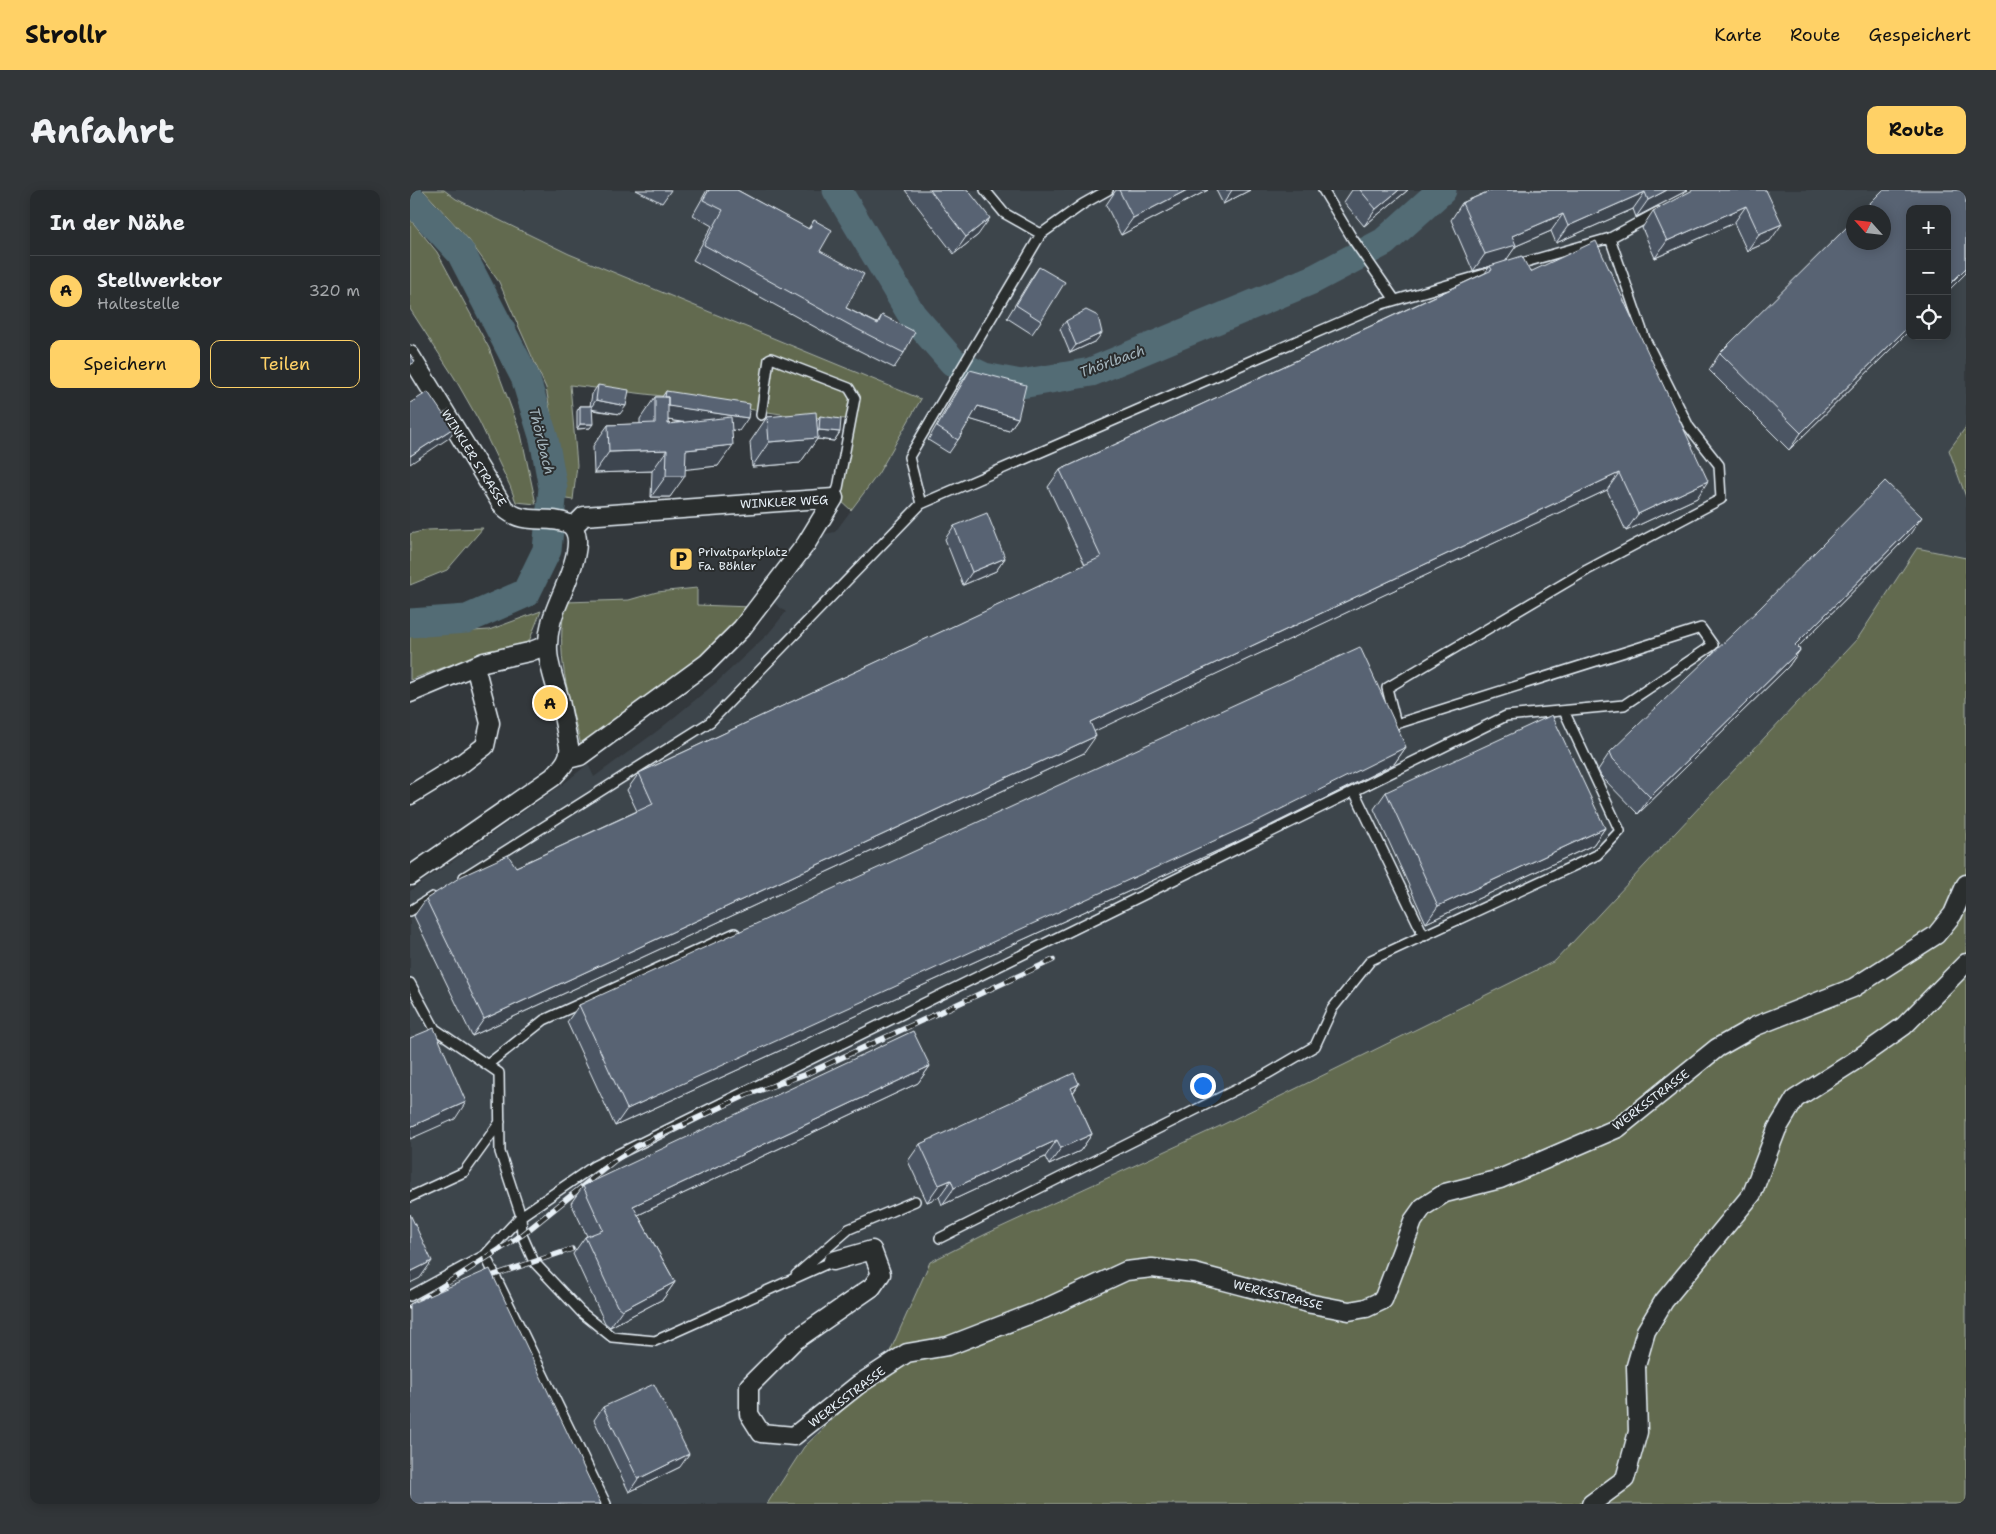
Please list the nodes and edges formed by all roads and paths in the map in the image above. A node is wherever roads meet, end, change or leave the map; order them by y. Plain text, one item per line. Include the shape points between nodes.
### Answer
1 (984, 190) edge
2 (1108, 190) edge
3 (1323, 190) edge
4 (1668, 207) edge
5 (1041, 234) junction
6 (1610, 238) junction
7 (1395, 300) junction
8 (410, 355) edge
9 (761, 415) dead end
10 (834, 498) junction
11 (921, 504) junction
12 (569, 524) junction
13 (547, 645) junction
14 (475, 666) junction
15 (410, 693) edge
16 (1564, 711) junction
17 (568, 759) junction
18 (1354, 791) junction
19 (410, 795) edge
20 (410, 876) edge
21 (1966, 884) edge
22 (452, 885) edge
23 (443, 890) edge
24 (410, 911) edge
25 (744, 929) edge
26 (1424, 936) junction
27 (1966, 963) edge
28 (410, 983) edge
29 (487, 1065) junction
30 (500, 1122) junction
31 (410, 1197) edge
32 (915, 1201) dead end
33 (521, 1216) junction
34 (940, 1238) dead end
35 (485, 1255) junction
36 (833, 1261) joint
37 (788, 1281) junction
38 (410, 1296) edge
39 (606, 1504) edge
40 (1591, 1504) edge

1 - 5 lane via 1004,213
2 - 5 lane
3 - 7 lane
4 - 6 lane
5 - 11 lane via 910,457
6 - 7 lane
6 - 16 lane via 1645,340 1689,427 1719,465 1721,499 1586,570 1387,688 1396,724 1701,628 1713,645 1624,705
7 - 11 lane
8 - 12 street, WINKLER STRASSE via 504,508 524,519
9 - 10 lane via 769,359 851,390 855,398
10 - 12 street, WINKLER WEG via 584,516
10 - 17 street, WINKLER WEG via 806,544 763,601 742,628 707,663 580,756
11 - 22 lane via 710,722
12 - 13 street via 577,533 575,557 551,622
13 - 14 street
13 - 17 street via 547,659 560,700 569,746
14 - 15 street
14 - 19 street via 490,723 484,746
16 - 18 lane via 1506,716
16 - 26 lane via 1620,831 1597,855
17 - 20 street via 553,777
18 - 26 lane
18 - 33 lane via 594,1166
21 - 36 street, WERKSSTRASSE via 1953,914 1936,935 1853,988 1756,1026 1717,1048 1618,1128 1500,1179 1444,1193 1423,1206 1413,1221 1383,1300 1366,1308 1349,1311 1312,1304 1194,1273 1152,1268 1126,1271 1044,1309 948,1346 907,1353 858,1385 794,1436 762,1433 749,1414 749,1386 794,1341 872,1287 882,1274 872,1250
23 - 24 lane
25 - 29 lane via 544,1020
26 - 34 lane via 1371,960 1332,1009 1315,1046 1267,1074
27 - 40 street via 1904,1026 1795,1099 1777,1129 1752,1194 1664,1301 1646,1331 1636,1366 1638,1432 1625,1479
28 - 29 lane via 435,1029
29 - 30 lane via 499,1073
30 - 31 lane via 464,1172
30 - 33 lane via 500,1152
32 - 37 lane via 849,1230
33 - 35 lane
33 - 37 lane via 522,1235 534,1262 581,1312 612,1337 655,1342
35 - 38 lane
35 - 39 lane
36 - 37 lane

